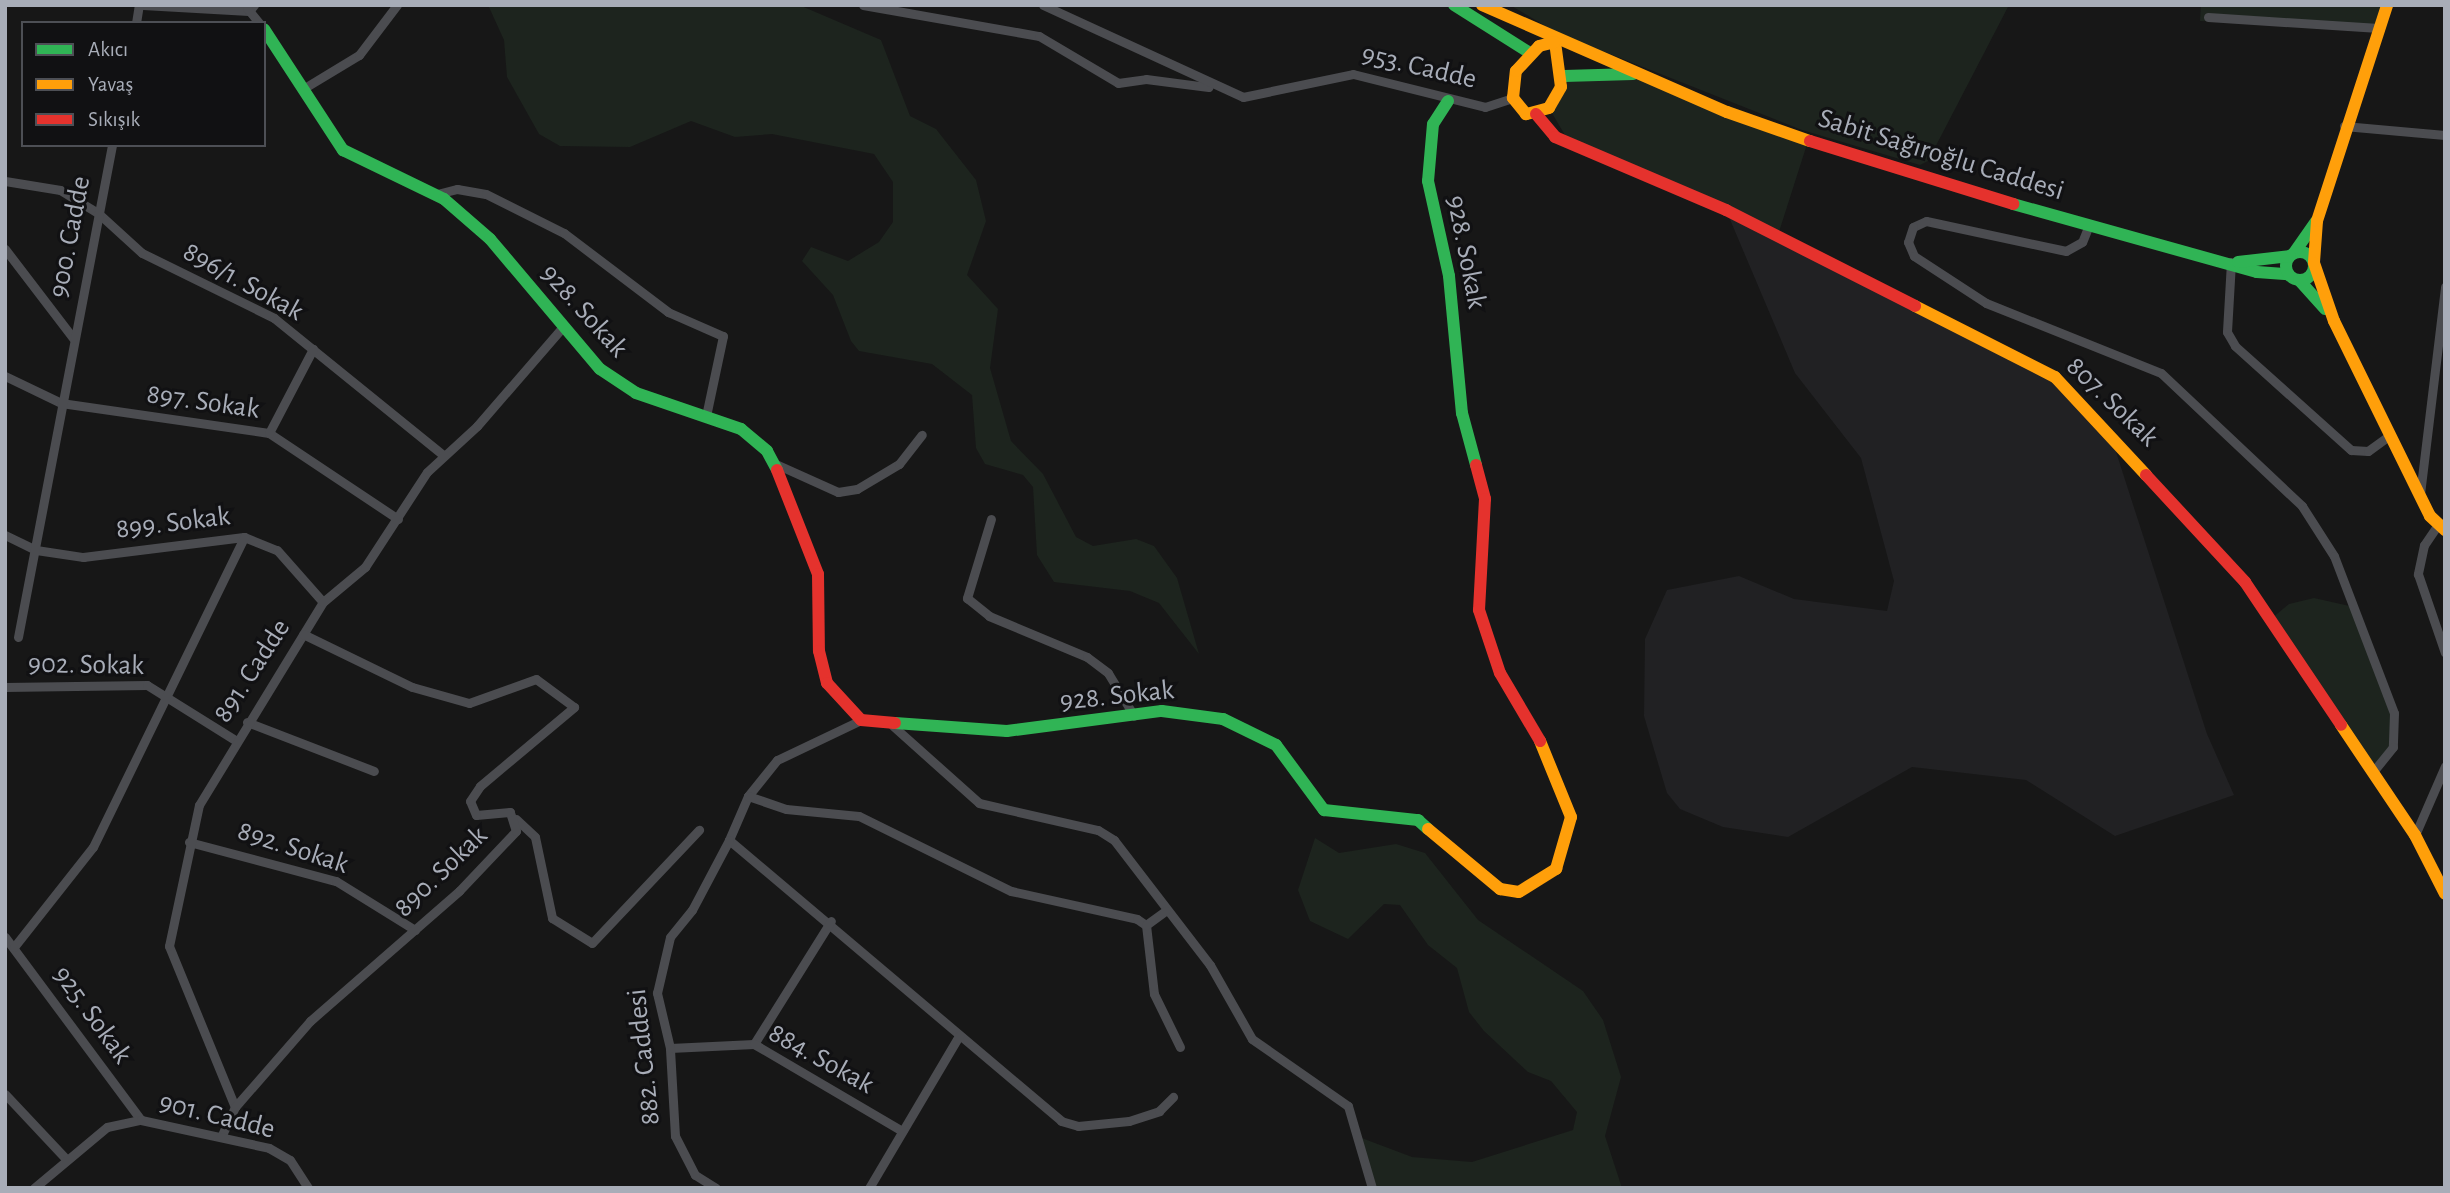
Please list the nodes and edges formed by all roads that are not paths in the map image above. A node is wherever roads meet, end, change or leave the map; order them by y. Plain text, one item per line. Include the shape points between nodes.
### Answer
1 (141, 5) edge
2 (397, 5) edge
3 (863, 5) edge
4 (1043, 5) edge
5 (1454, 5) edge
6 (1482, 5) edge
7 (2387, 5) edge
8 (249, 7) edge
9 (2208, 16) dead end
10 (2379, 28) junction
11 (266, 32) edge
12 (1556, 42) junction
13 (1530, 53) junction
14 (1644, 75) junction
15 (1564, 76) junction
16 (306, 86) junction
17 (1216, 89) junction
18 (1513, 98) junction
19 (1448, 101) junction
20 (1536, 114) junction
21 (2344, 126) junction
22 (2445, 135) edge
23 (112, 147) edge
24 (5, 181) edge
25 (438, 194) junction
26 (98, 213) junction
27 (2317, 221) junction
28 (2089, 225) junction
29 (5, 249) edge
30 (2292, 254) junction
31 (2231, 262) junction
32 (2314, 263) junction
33 (2294, 277) junction
34 (2445, 287) edge
35 (2334, 321) junction
36 (561, 329) junction
37 (73, 338) junction
38 (313, 349) junction
39 (5, 376) edge
40 (61, 403) junction
41 (706, 416) junction
42 (269, 433) junction
43 (922, 435) dead end
44 (2390, 435) junction
45 (443, 455) junction
46 (778, 466) junction
47 (2420, 495) junction
48 (398, 519) junction
49 (991, 519) dead end
50 (2441, 528) edge
51 (5, 535) edge
52 (244, 537) junction
53 (36, 550) junction
54 (323, 602) junction
55 (303, 634) junction
56 (18, 637) dead end
57 (2445, 653) edge
58 (5, 687) edge
59 (169, 694) junction
60 (1134, 716) junction
61 (861, 720) junction
62 (247, 722) junction
63 (894, 726) junction
64 (234, 740) junction
65 (2445, 766) edge
66 (374, 771) dead end
67 (2373, 772) junction
68 (748, 796) junction
69 (516, 819) junction
70 (699, 830) dead end
71 (2415, 835) junction
72 (729, 840) junction
73 (189, 842) junction
74 (2431, 863) junction
75 (2445, 875) edge
76 (2445, 894) edge
77 (1165, 911) junction
78 (831, 920) junction
79 (1146, 925) junction
80 (415, 930) junction
81 (5, 937) edge
82 (14, 947) junction
83 (959, 1036) junction
84 (754, 1044) junction
85 (1180, 1047) dead end
86 (670, 1048) junction
87 (5, 1094) edge
88 (1173, 1097) dead end
89 (235, 1107) junction
90 (141, 1120) junction
91 (902, 1131) junction
92 (221, 1137) junction
93 (65, 1158) junction
94 (34, 1188) edge
95 (308, 1188) edge
96 (716, 1188) edge
97 (869, 1188) edge
98 (1372, 1188) edge

1 - 8 street
2 - 16 street via 359,55
3 - 17 street via 1040,36 1118,83 1146,79
4 - 17 street, 953. Cadde
5 - 13 main road
6 - 12 main road, Sabit Sağıroğlu Caddesi
7 - 10 main road
9 - 10 street
10 - 21 main road
11 - 16 main road, 928. Sokak
12 - 13 main road
12 - 14 main road, Sabit Sağıroğlu Caddesi
12 - 15 main road
13 - 18 main road, 953. Cadde via 1516,71
14 - 15 main road, Sabit Sağıroğlu Caddesi
14 - 28 main road, Sabit Sağıroğlu Caddesi via 1727,112 1884,167
15 - 20 main road via 1549,108
16 - 25 main road, 928. Sokak via 343,149
17 - 19 street, 953. Cadde via 1267,96 1353,74
18 - 19 street, 953. Cadde via 1485,107
18 - 20 main road, 953. Cadde via 1519,110
19 - 60 main road, 928. Sokak via 1433,124 1428,181 1451,289 1462,413 1485,499 1479,610 1500,673 1566,796 1571,817 1564,856 1535,887 1500,889 1418,820 1324,810 1276,745 1223,719 1162,711
20 - 67 main road, 807. Sokak via 1555,137 1726,210 2055,377 2229,561
21 - 22 street
21 - 27 main road
23 - 26 street, 900. Cadde
24 - 26 street, 896/1. Sokak via 60,190
25 - 36 main road, 928. Sokak via 490,240
25 - 41 street via 457,188 486,194 564,233 668,312 723,336
26 - 37 street, 900. Cadde
26 - 38 street, 896/1. Sokak via 142,253 274,318
27 - 30 main road
27 - 32 main road
28 - 31 main road, Sabit Sağıroğlu Caddesi
28 - 67 street via 2082,242 2066,251 1926,221 1913,227 1908,242 1914,256 1986,303 2154,368 2302,506 2334,556 2394,713 2393,747
29 - 37 street, 900. Cadde
30 - 31 main road, Sabit Sağıroğlu Caddesi
30 - 32 main road
30 - 33 main road
31 - 33 main road, Sabit Sağıroğlu Caddesi
31 - 44 street via 2227,332 2235,346 2351,450 2368,451
32 - 33 main road via 2311,275
32 - 35 main road
33 - 35 main road
34 - 47 street
35 - 44 main road
36 - 41 main road, 928. Sokak via 614,381
36 - 45 street, 891. Cadde via 477,426
37 - 40 street, 900. Cadde
38 - 42 street
38 - 45 street, 896/1. Sokak
39 - 40 street, 897. Sokak
40 - 42 street, 897. Sokak
40 - 53 street, 900. Cadde
41 - 46 main road, 928. Sokak via 741,429
42 - 48 street, 897. Sokak
43 - 46 street via 899,464 857,489 838,492
44 - 47 main road
45 - 48 street, 891. Cadde
46 - 61 main road, 928. Sokak via 818,574 823,672 833,694
47 - 50 main road
48 - 54 street, 891. Cadde via 365,567
49 - 60 street via 967,598 989,616 1087,657 1108,673
50 - 57 street via 2421,551 2418,574
51 - 53 street, 899. Sokak
52 - 53 street, 899. Sokak via 83,557
52 - 54 street, 899. Sokak via 277,550
52 - 59 street
53 - 56 street, 900. Cadde
54 - 55 street, 891. Cadde
55 - 62 street, 891. Cadde
55 - 69 street, 890. Sokak via 412,687 469,703 536,679 574,707 480,786 470,801 476,815 510,812
58 - 59 street, 902. Sokak via 126,683
59 - 64 street, 902. Sokak
59 - 82 street via 75,877
60 - 63 main road, 928. Sokak via 1007,731
61 - 63 main road, 928. Sokak
61 - 68 street, 882. Caddesi via 785,754
62 - 64 street, 891. Cadde
62 - 66 street
63 - 77 street via 979,803 1098,830 1114,840
64 - 73 street, 891. Cadde via 199,805
65 - 71 street
67 - 71 main road, 807. Sokak
68 - 72 street, 882. Caddesi
68 - 79 street via 786,809 859,816 1011,891
69 - 70 street via 535,837 552,918 592,943
69 - 80 street, 890. Sokak via 516,831
71 - 74 main road, 807. Sokak
72 - 78 street
72 - 86 street, 882. Caddesi via 662,961 660,1021
73 - 80 street, 892. Sokak via 336,881
73 - 89 street, 891. Cadde via 169,946
74 - 75 main road, 807. Sokak
74 - 76 main road, 807. Sokak
77 - 79 street
77 - 98 street via 1210,965 1256,1045 1348,1106
78 - 83 street
78 - 84 street
79 - 85 street via 1149,977
80 - 89 street, 890. Sokak via 310,1021
81 - 82 street, 925. Sokak
82 - 90 street, 925. Sokak
83 - 88 street via 1062,1121 1078,1126 1148,1117
83 - 91 street
84 - 86 street, 884. Sokak
84 - 91 street, 884. Sokak
86 - 96 street, 882. Caddesi via 675,1136 695,1175
87 - 93 street
89 - 92 street, 890. Sokak
90 - 92 street, 901. Cadde
90 - 93 street via 107,1127
91 - 97 street
92 - 95 street, 901. Cadde via 269,1148 290,1160
93 - 94 street

